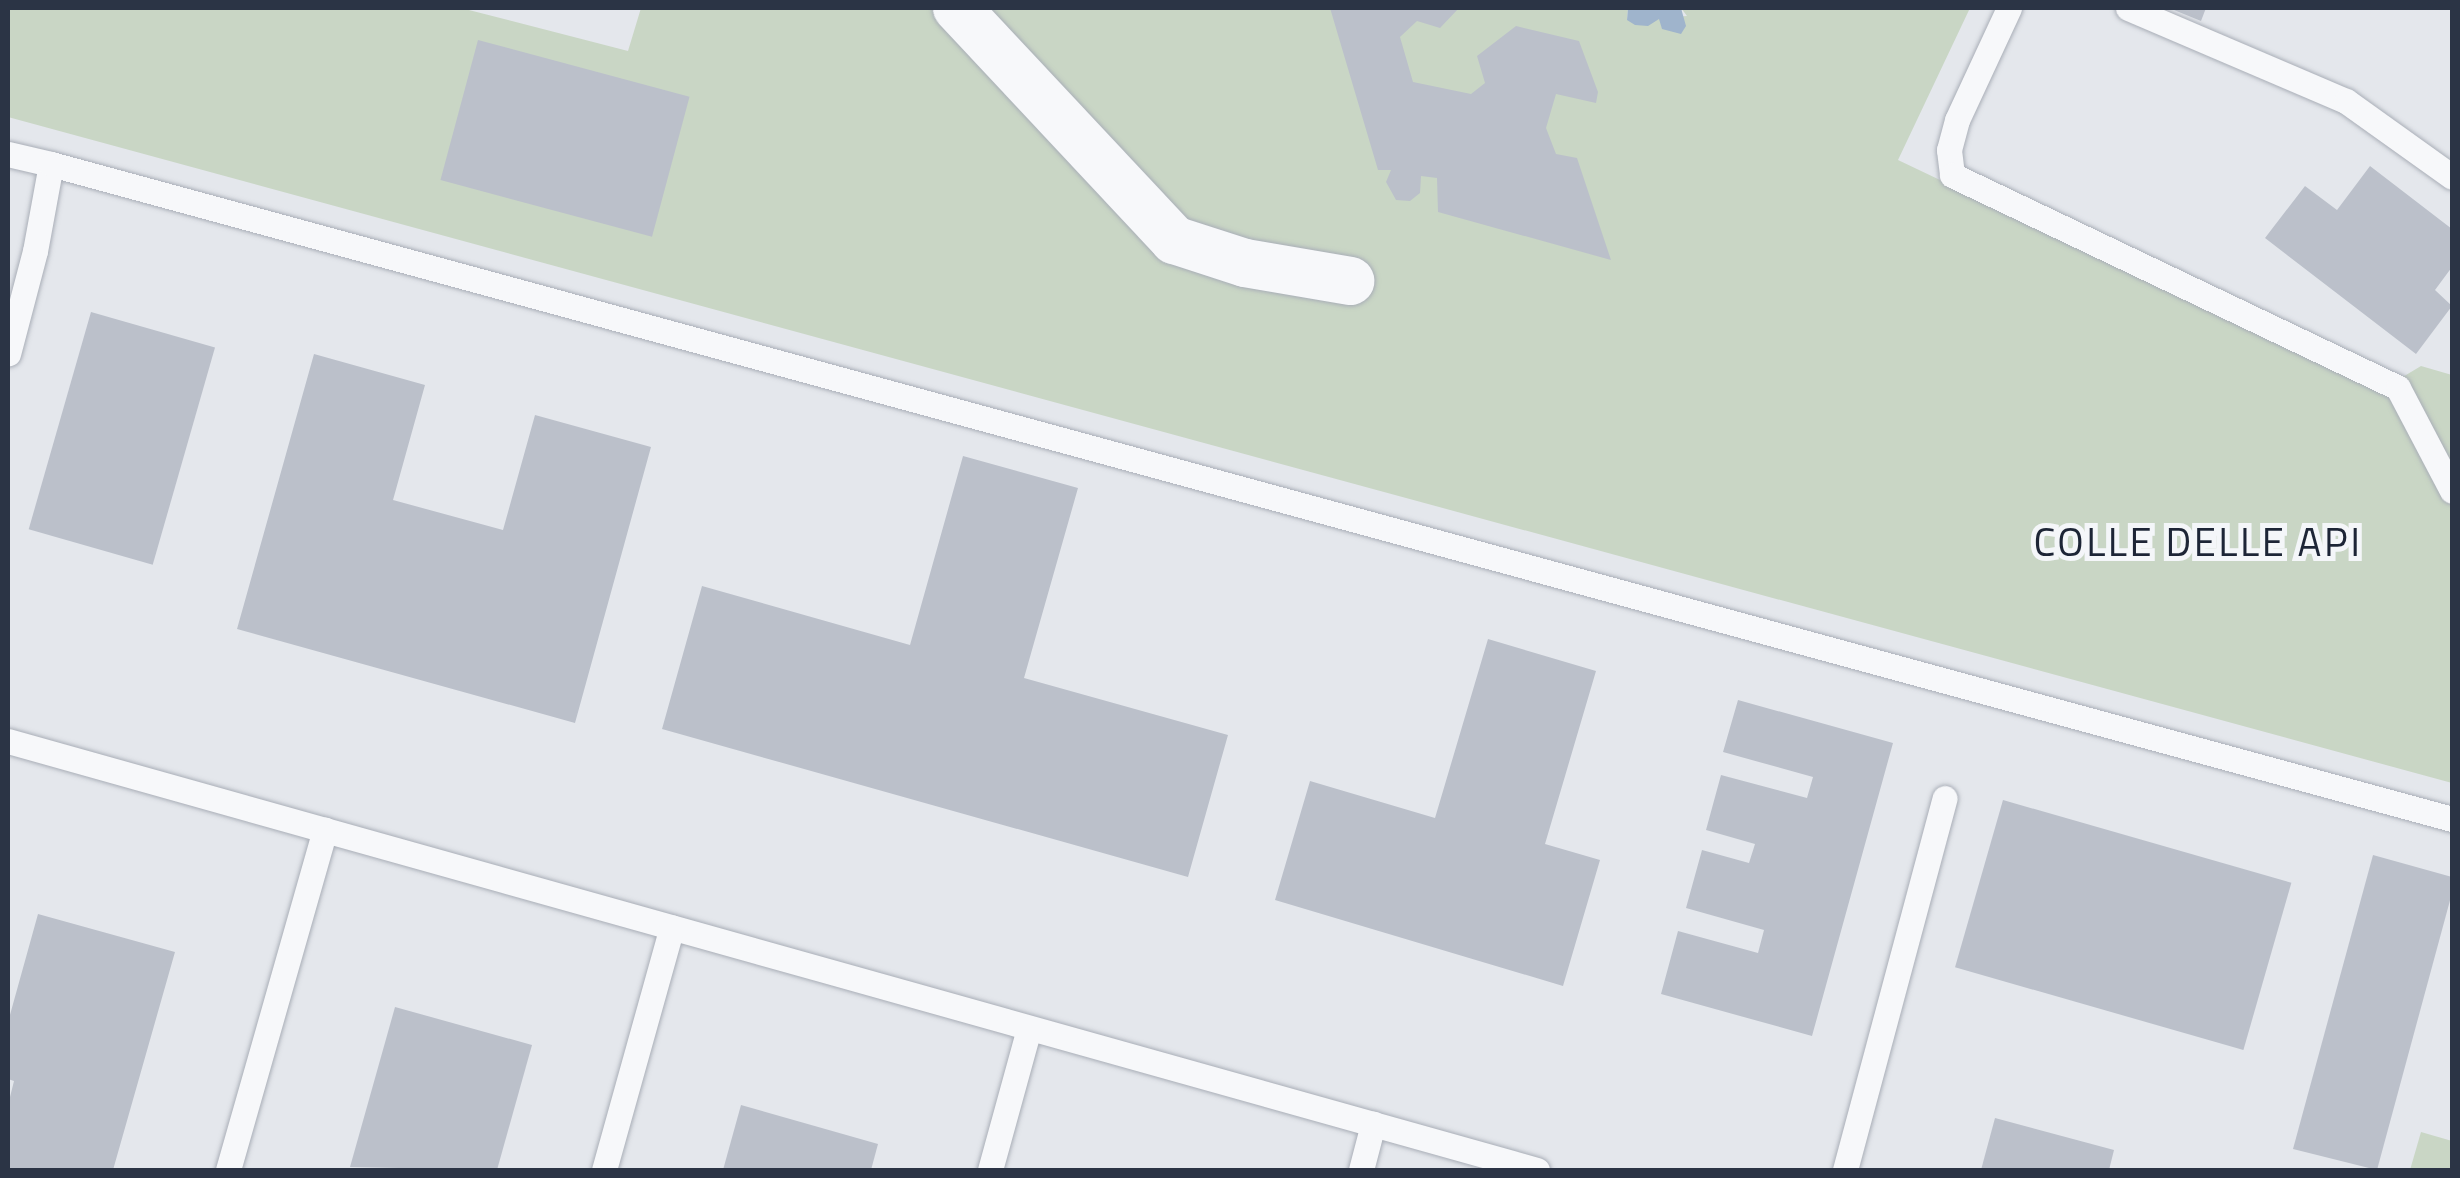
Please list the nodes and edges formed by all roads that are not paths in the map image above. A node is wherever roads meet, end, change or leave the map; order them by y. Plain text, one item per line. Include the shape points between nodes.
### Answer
1 (956, 8) edge
2 (2010, 8) edge
3 (2128, 8) edge
4 (8, 154) edge
5 (51, 164) junction
6 (2452, 177) edge
7 (1350, 281) dead end
8 (8, 354) edge
9 (2452, 491) edge
10 (8, 740) edge
11 (1945, 798) dead end
12 (2452, 819) edge
13 (326, 830) junction
14 (672, 928) junction
15 (1029, 1028) junction
16 (1374, 1124) junction
17 (228, 1170) edge
18 (604, 1170) edge
19 (990, 1170) edge
20 (1360, 1170) edge
21 (1537, 1170) edge
22 (1845, 1170) edge

1 - 7 street via 1174,240 1245,263
2 - 9 lane via 1956,120 1952,175 2398,388
3 - 6 lane via 2346,100
4 - 5 lane
5 - 8 lane
5 - 12 lane
10 - 13 lane
11 - 22 lane
13 - 14 lane
13 - 17 lane
14 - 15 lane
14 - 18 lane
15 - 16 lane
15 - 19 lane
16 - 20 lane
16 - 21 lane

